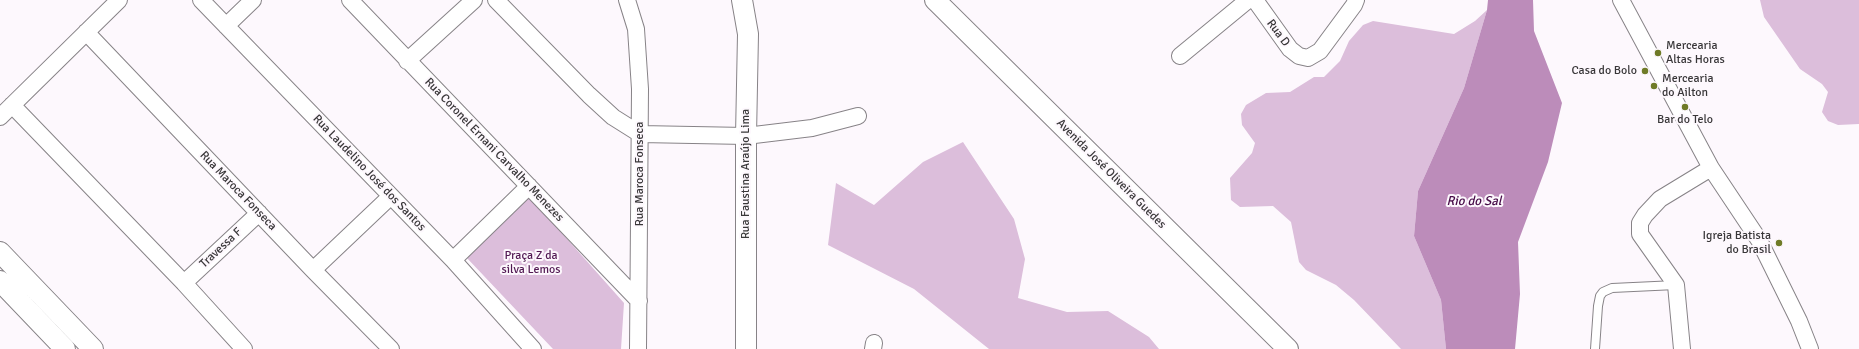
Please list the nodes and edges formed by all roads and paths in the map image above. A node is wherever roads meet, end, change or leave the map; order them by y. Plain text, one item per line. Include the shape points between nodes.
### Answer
1 (119, 0) edge
2 (201, 0) edge
3 (253, 0) edge
4 (350, 0) edge
5 (474, 0) edge
6 (496, 0) edge
7 (627, 0) edge
8 (742, 0) edge
9 (935, 0) edge
10 (1248, 0) edge
11 (1255, 0) edge
12 (1621, 0) edge
13 (1355, 2) edge
14 (226, 26) junction
15 (86, 32) junction
16 (1180, 56) dead end
17 (407, 61) junction
18 (12, 105) junction
19 (858, 116) dead end
20 (0, 117) edge
21 (640, 134) junction
22 (746, 136) junction
23 (1711, 168) junction
24 (529, 186) junction
25 (391, 196) junction
26 (258, 213) junction
27 (0, 252) edge
28 (453, 260) junction
29 (313, 270) junction
30 (0, 282) edge
31 (184, 283) junction
32 (1676, 285) junction
33 (639, 301) junction
34 (65, 349) edge
35 (93, 349) edge
36 (244, 349) edge
37 (391, 349) edge
38 (533, 349) edge
39 (638, 349) edge
40 (746, 349) edge
41 (1288, 349) edge
42 (1596, 349) edge
43 (1682, 349) edge
44 (1810, 349) edge

1 - 15 street
2 - 14 street, Rua Laudelino José dos Santos
3 - 14 street
4 - 17 street, Rua Coronel Ernani Carvalho Menezes
5 - 17 street
6 - 21 street via 589,96 613,118
7 - 21 street, Rua Maroca Fonseca via 639,49
8 - 22 street, Rua Faustina Araújo Lima via 748,34
9 - 41 street, Avenida José Oliveira Guedes
10 - 16 street
11 - 13 street, Rua D via 1290,49 1299,56 1308,58 1320,51
12 - 23 street
14 - 25 street, Rua Laudelino José dos Santos
15 - 18 street
15 - 26 street, Rua Maroca Fonseca
17 - 24 street, Rua Coronel Ernani Carvalho Menezes
18 - 20 street
18 - 31 street
19 - 22 street via 818,127
21 - 22 street
21 - 33 street, Rua Maroca Fonseca
22 - 40 street, Rua Faustina Araújo Lima
23 - 32 street via 1660,199 1640,223 1640,234
23 - 44 street via 1759,240
24 - 28 street
24 - 33 street, Rua Coronel Ernani Carvalho Menezes
25 - 28 street, Rua Laudelino José dos Santos
25 - 29 street
26 - 29 street, Rua Maroca Fonseca
26 - 31 street, Travessa F
27 - 35 street
28 - 38 street, Rua Laudelino José dos Santos
29 - 37 street, Rua Maroca Fonseca
30 - 34 street
31 - 36 street
32 - 42 lane via 1612,288 1603,292 1598,306
32 - 43 street
33 - 39 street, Rua Maroca Fonseca

